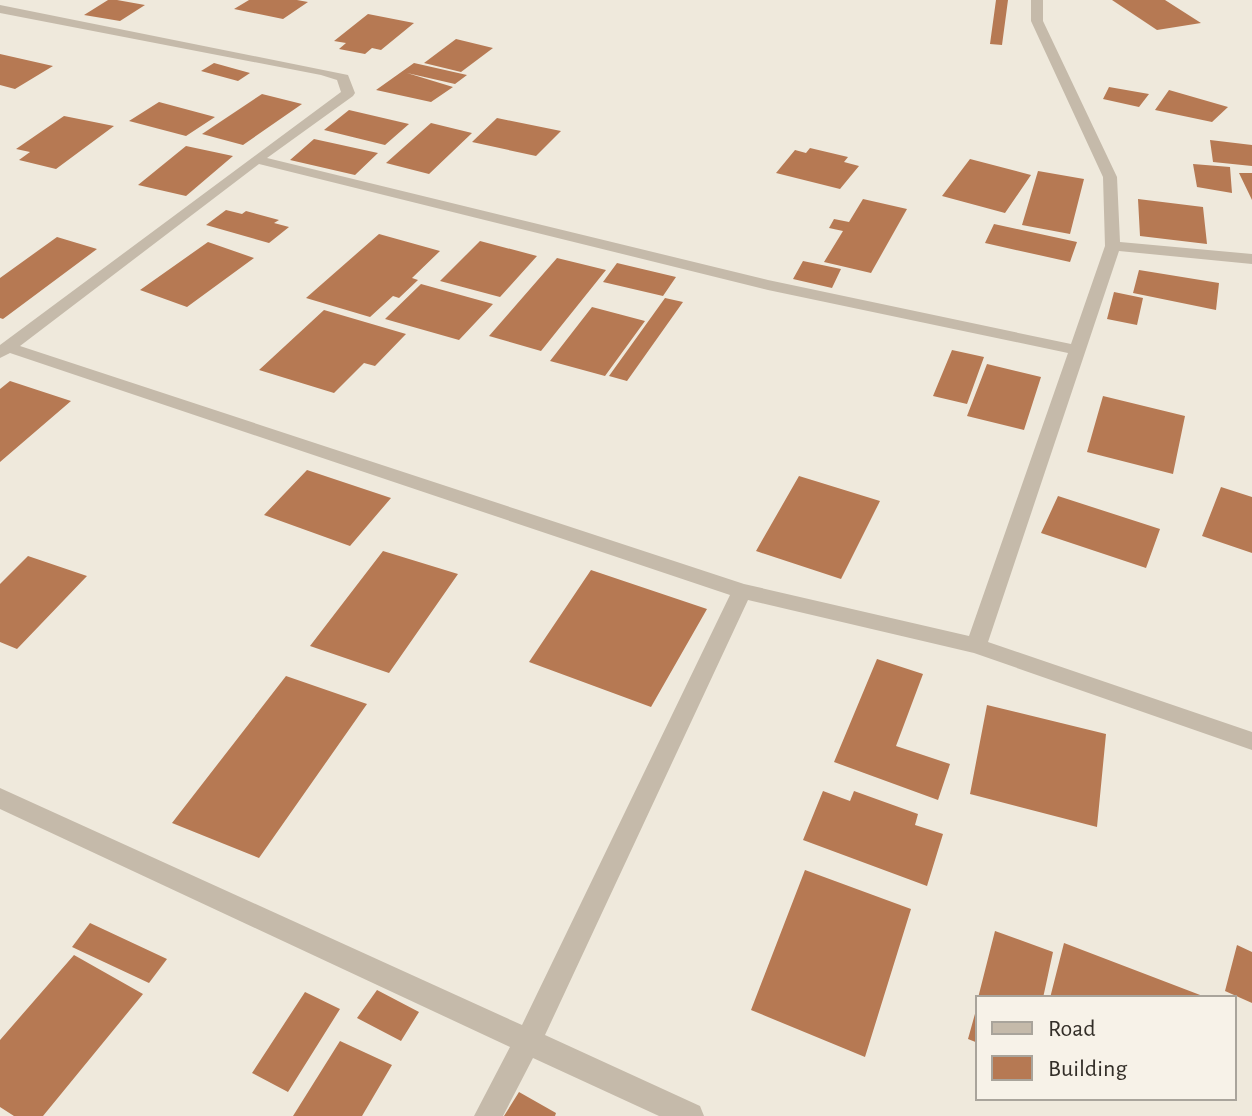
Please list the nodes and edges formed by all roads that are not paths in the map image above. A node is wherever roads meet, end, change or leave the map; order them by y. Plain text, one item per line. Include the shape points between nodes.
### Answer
1 (1037, 0) edge
2 (0, 9) edge
3 (256, 159) junction
4 (1113, 246) junction
5 (1252, 259) edge
6 (4, 350) edge
7 (1077, 350) junction
8 (742, 591) junction
9 (976, 646) junction
10 (1252, 741) edge
11 (0, 798) edge
12 (529, 1040) junction
13 (488, 1116) edge
14 (690, 1116) edge

1 - 4 street via 1037,21 1110,177
2 - 3 street via 343,78 348,93
3 - 6 street
3 - 7 street via 768,285
4 - 5 street
4 - 7 street
6 - 8 street
7 - 9 street
8 - 9 street
8 - 12 street
9 - 10 street
11 - 12 street
12 - 13 street
12 - 14 street

